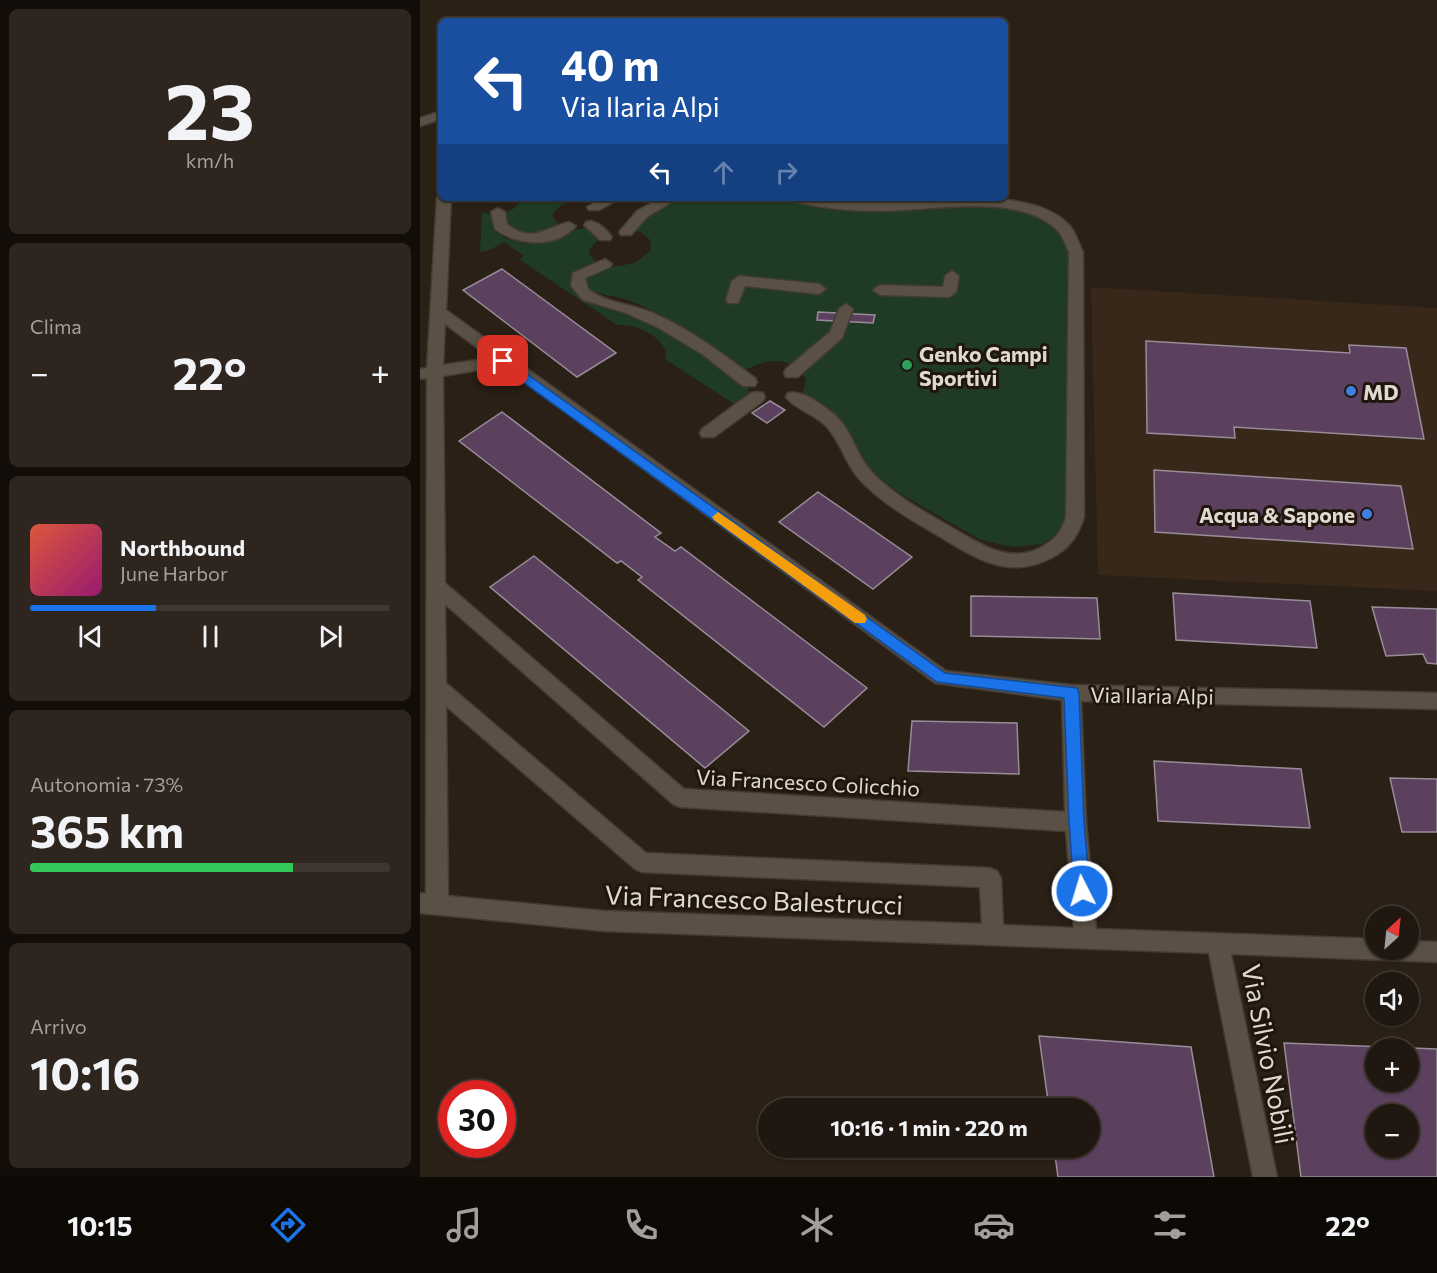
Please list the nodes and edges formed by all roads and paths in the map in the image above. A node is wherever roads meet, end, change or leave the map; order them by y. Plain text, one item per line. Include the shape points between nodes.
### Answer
1 (438, 116) edge
2 (420, 122) edge
3 (444, 201) edge
4 (607, 201) edge
5 (666, 201) edge
6 (816, 201) edge
7 (983, 201) edge
8 (983, 201) edge
9 (594, 207) dead end
10 (498, 212) dead end
11 (591, 225) dead end
12 (569, 226) dead end
13 (626, 232) dead end
14 (605, 237) dead end
15 (605, 264) dead end
16 (952, 276) dead end
17 (819, 289) dead end
18 (880, 290) dead end
19 (732, 300) dead end
20 (846, 309) dead end
21 (440, 314) junction
22 (503, 361) junction
23 (428, 373) edge
24 (792, 373) dead end
25 (749, 382) dead end
26 (757, 397) dead end
27 (794, 397) dead end
28 (708, 433) dead end
29 (436, 586) junction
30 (436, 686) junction
31 (1071, 693) junction
32 (1437, 701) edge
33 (428, 765) edge
34 (1076, 822) junction
35 (428, 904) edge
36 (993, 934) junction
37 (1086, 938) junction
38 (1218, 943) junction
39 (1365, 950) edge
40 (1419, 951) edge
41 (1437, 952) edge
42 (1265, 1177) edge

1 - 2 street
3 - 21 street
4 - 9 street
5 - 13 street via 642,214
6 - 7 street via 883,207
8 - 27 street via 1033,209 1069,231 1076,252 1075,517 1064,542 1037,560 1006,561 982,554 909,511 869,479 854,463 834,425
10 - 12 street via 500,226 514,237 541,238
11 - 14 street
15 - 25 street via 578,276 578,286 585,295 659,322 699,345
16 - 18 street via 949,292
17 - 19 street via 739,281
20 - 24 street via 837,334
21 - 22 street, Via Ilaria Alpi
21 - 23 street
22 - 23 street
22 - 31 street, Via Ilaria Alpi via 942,678
23 - 29 street
26 - 28 street
29 - 30 street
29 - 34 street, Via Francesco Colicchio via 680,798
30 - 33 street
30 - 36 street via 642,862 990,878
31 - 32 street, Via Ilaria Alpi
31 - 34 street
33 - 35 street
34 - 37 street
35 - 36 street, Via Francesco Balestrucci via 616,922
36 - 37 street, Via Francesco Balestrucci
37 - 38 street, Via Francesco Balestrucci
38 - 39 street, Via Francesco Balestrucci
38 - 42 street, Via Silvio Nobili
40 - 41 street, Via Francesco Balestrucci

